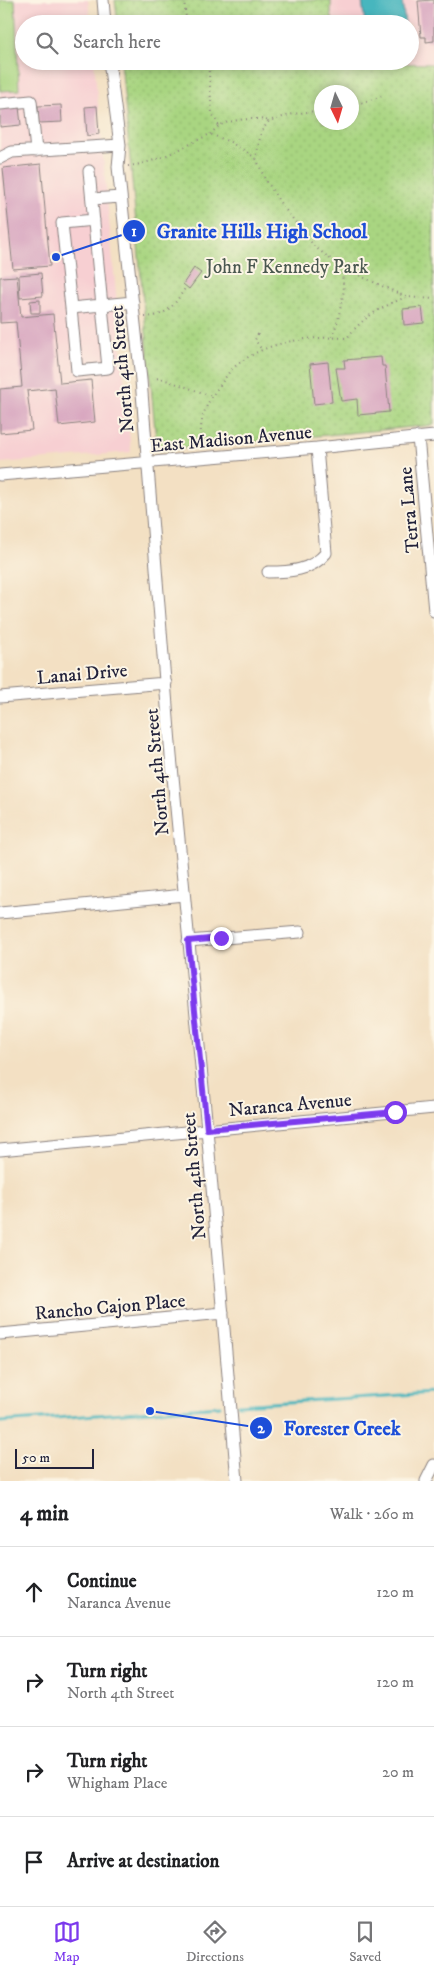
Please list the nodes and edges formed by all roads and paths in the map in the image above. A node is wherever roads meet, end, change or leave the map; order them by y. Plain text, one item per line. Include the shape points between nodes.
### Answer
1 (103, 0) edge
2 (184, 0) edge
3 (104, 15) edge
4 (186, 15) edge
5 (110, 70) edge
6 (209, 70) edge
7 (385, 95) dead end
8 (0, 104) edge
9 (359, 104) edge
10 (314, 111) edge
11 (269, 121) junction
12 (219, 126) junction
13 (210, 134) junction
14 (120, 145) junction
15 (36, 150) junction
16 (0, 158) edge
17 (256, 158) junction
18 (118, 167) junction
19 (90, 171) dead end
20 (121, 196) junction
21 (92, 199) junction
22 (94, 220) junction
23 (341, 267) junction
24 (186, 287) dead end
25 (406, 297) junction
26 (434, 299) edge
27 (133, 302) junction
28 (102, 305) junction
29 (71, 308) junction
30 (145, 317) dead end
31 (258, 334) dead end
32 (332, 337) junction
33 (262, 350) junction
34 (141, 380) junction
35 (212, 396) junction
36 (434, 436) edge
37 (418, 437) junction
38 (317, 448) junction
39 (203, 457) junction
40 (147, 462) junction
41 (0, 475) edge
42 (268, 572) dead end
43 (434, 610) edge
44 (166, 683) junction
45 (0, 697) edge
46 (184, 894) junction
47 (0, 913) edge
48 (300, 932) dead end
49 (188, 941) junction
50 (434, 1108) edge
51 (207, 1129) junction
52 (0, 1150) edge
53 (223, 1314) junction
54 (0, 1334) edge
55 (434, 1466) edge
56 (237, 1481) edge
57 (426, 1481) edge

1 - 3 street
2 - 4 path
5 - 14 street, North 4th Street
6 - 12 path via 212,113
7 - 9 path
8 - 15 street via 31,101
10 - 11 path
11 - 12 path via 260,117
11 - 17 path via 261,132
12 - 13 path
13 - 17 path
13 - 18 path via 144,164
14 - 15 street
14 - 18 street, North 4th Street
15 - 16 street via 12,152
17 - 23 path via 264,177 300,229 315,247
18 - 20 street, North 4th Street
19 - 21 street
20 - 21 street
20 - 27 street, North 4th Street
21 - 22 street
22 - 28 street
22 - 29 street via 62,223
23 - 25 path
23 - 32 path via 344,290
24 - 30 path via 165,313
25 - 26 path
25 - 32 path via 376,310 347,338
27 - 28 street
27 - 34 street, North 4th Street
28 - 29 street
28 - 29 street via 108,368 93,370 77,371
31 - 33 path via 255,340
32 - 33 path via 286,342
33 - 35 path via 231,371
34 - 35 path via 160,378
34 - 40 street, North 4th Street
35 - 39 path via 200,421
36 - 37 street, East Madison Avenue
37 - 38 street, East Madison Avenue
37 - 43 street, Terra Lane
38 - 39 street, East Madison Avenue
38 - 42 street via 326,553 320,561 293,572
39 - 40 street, East Madison Avenue
40 - 41 street, East Madison Avenue
40 - 44 street, North 4th Street
44 - 45 street, Lanai Drive
44 - 46 street, North 4th Street
46 - 47 street
46 - 49 street, North 4th Street
48 - 49 street
49 - 51 street, North 4th Street
50 - 51 street, Naranca Avenue
51 - 52 street, Naranca Avenue
51 - 53 street, North 4th Street
53 - 54 street, Rancho Cajon Place
53 - 56 street, North 4th Street
55 - 57 street

